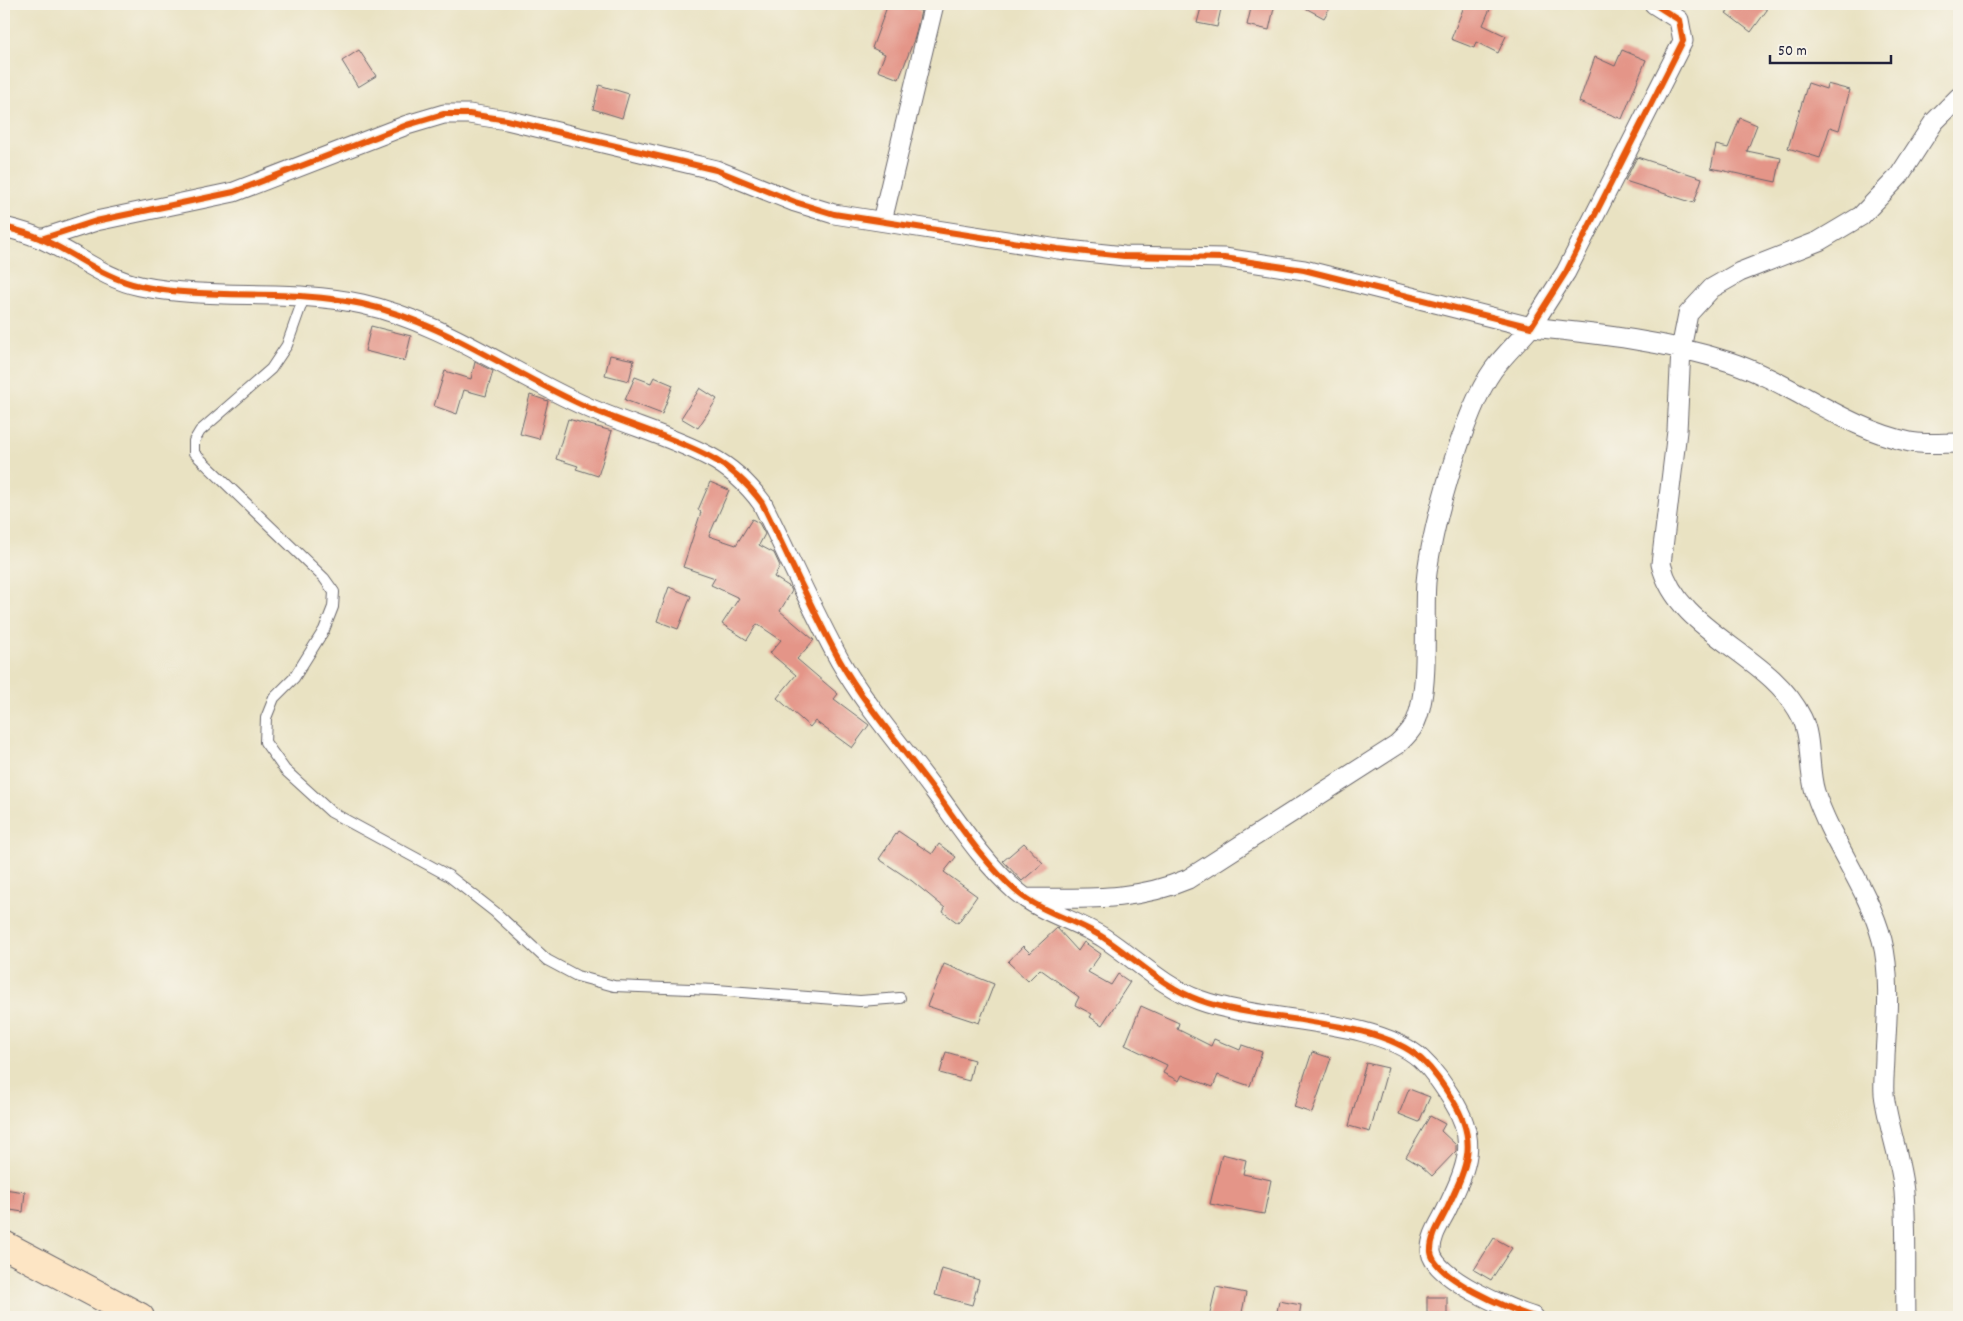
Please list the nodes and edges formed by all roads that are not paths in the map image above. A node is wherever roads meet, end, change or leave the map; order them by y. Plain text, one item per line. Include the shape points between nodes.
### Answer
1 (934, 4) edge
2 (1654, 4) edge
3 (1959, 97) edge
4 (882, 221) junction
5 (4, 227) edge
6 (41, 239) junction
7 (304, 297) junction
8 (1531, 327) junction
9 (1681, 349) junction
10 (1959, 443) edge
11 (1026, 898) junction
12 (900, 998) dead end
13 (4, 1246) edge
14 (140, 1317) edge
15 (1534, 1317) edge
16 (1906, 1317) edge

1 - 4 street
2 - 8 street via 1679,20 1683,41 1566,272
3 - 9 street via 1934,122 1899,176 1861,216 1819,241 1740,272 1712,288 1688,314
4 - 6 street via 834,214 716,170 507,120 444,114 407,125 234,192 96,221
4 - 8 street via 1058,249 1124,256 1224,258 1304,270
5 - 6 street
6 - 7 street via 99,272 139,286
7 - 11 street via 362,304 416,322 587,407 710,457 750,486 762,503 850,676 984,858
7 - 12 lane via 287,345 271,369 200,431 194,441 194,453 324,578 334,592 333,607 324,630 294,678 274,698 266,718 265,742 285,770 332,812 449,876 495,912 547,960 577,976 614,986 860,1001
8 - 9 street via 1616,336
8 - 11 street via 1493,370 1458,449 1426,582 1421,702 1414,726 1406,737 1188,879 1172,886 1125,897
9 - 10 street via 1729,362 1780,382 1829,412 1883,435 1912,443
9 - 16 street via 1677,431 1661,564 1666,582 1675,596 1718,637 1778,684 1803,719 1814,790 1832,834 1870,903 1882,941 1888,999 1884,1092 1904,1191
11 - 15 street via 1101,936 1186,995 1239,1011 1376,1035 1404,1046 1421,1059 1439,1078 1459,1110 1468,1137 1464,1169 1432,1239 1434,1262 1459,1282
13 - 14 main road

